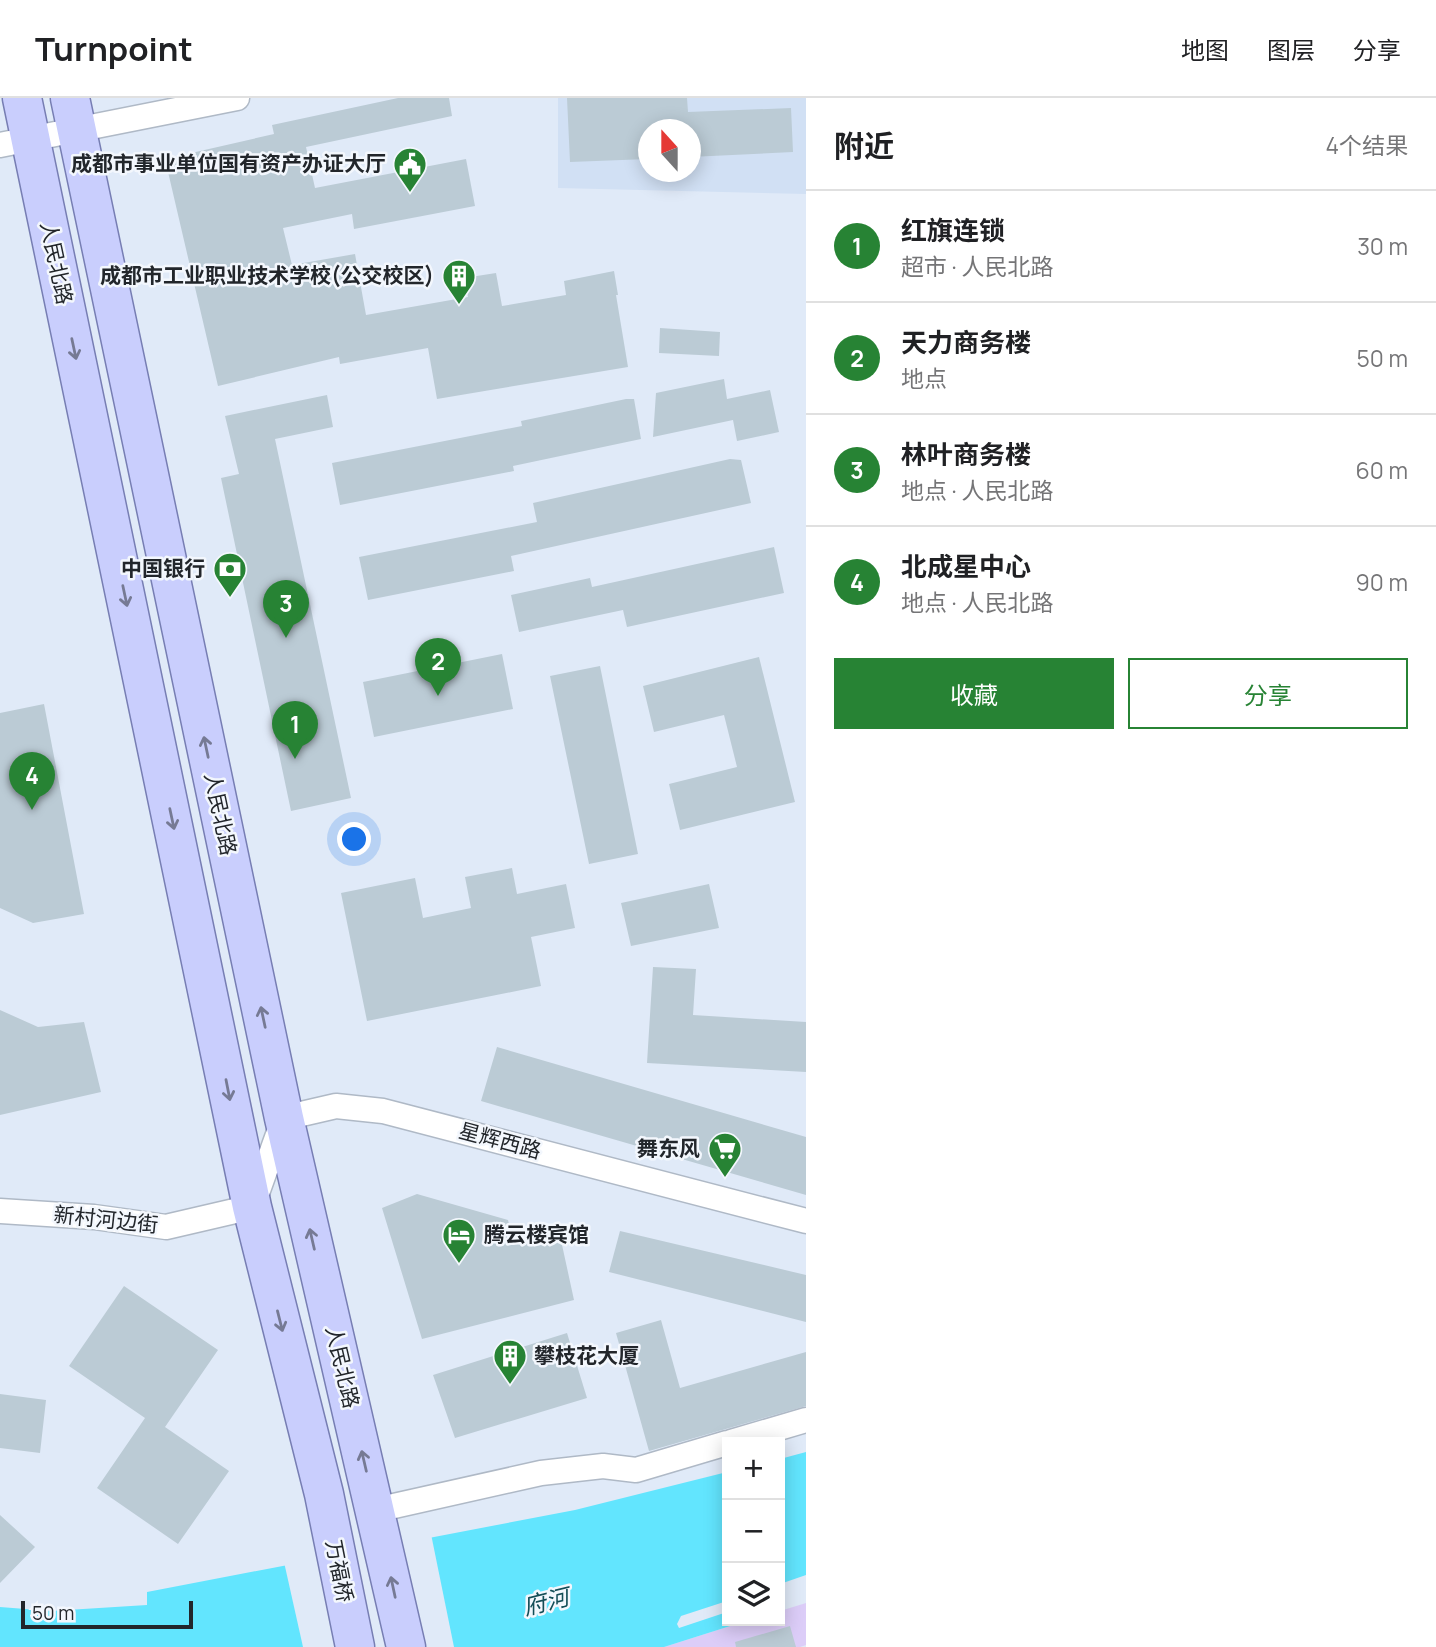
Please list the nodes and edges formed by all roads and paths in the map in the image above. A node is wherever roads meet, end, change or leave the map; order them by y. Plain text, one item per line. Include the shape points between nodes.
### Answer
1 (22, 98) edge
2 (237, 98) edge
3 (73, 114) edge
4 (15, 142) edge
5 (284, 1118) junction
6 (251, 1207) junction
7 (0, 1211) edge
8 (806, 1222) edge
9 (806, 1420) edge
10 (749, 1437) edge
11 (722, 1445) edge
12 (324, 1494) joint
13 (378, 1519) junction
14 (355, 1647) edge
15 (406, 1647) edge

1 - 4 main road, 人民北路
2 - 3 street
3 - 4 street
5 -> 3 main road, 人民北路
4 -> 6 main road, 人民北路
5 - 6 street
5 - 8 street, 星辉西路 via 336,1107 383,1111
13 -> 5 main road, 人民北路
6 - 7 street, 新村河边街 via 166,1227
6 -> 12 main road, 人民北路
9 - 10 street
11 - 13 street via 636,1470 603,1466 541,1473
12 - 14 main road, 万福桥
15 -> 13 main road

